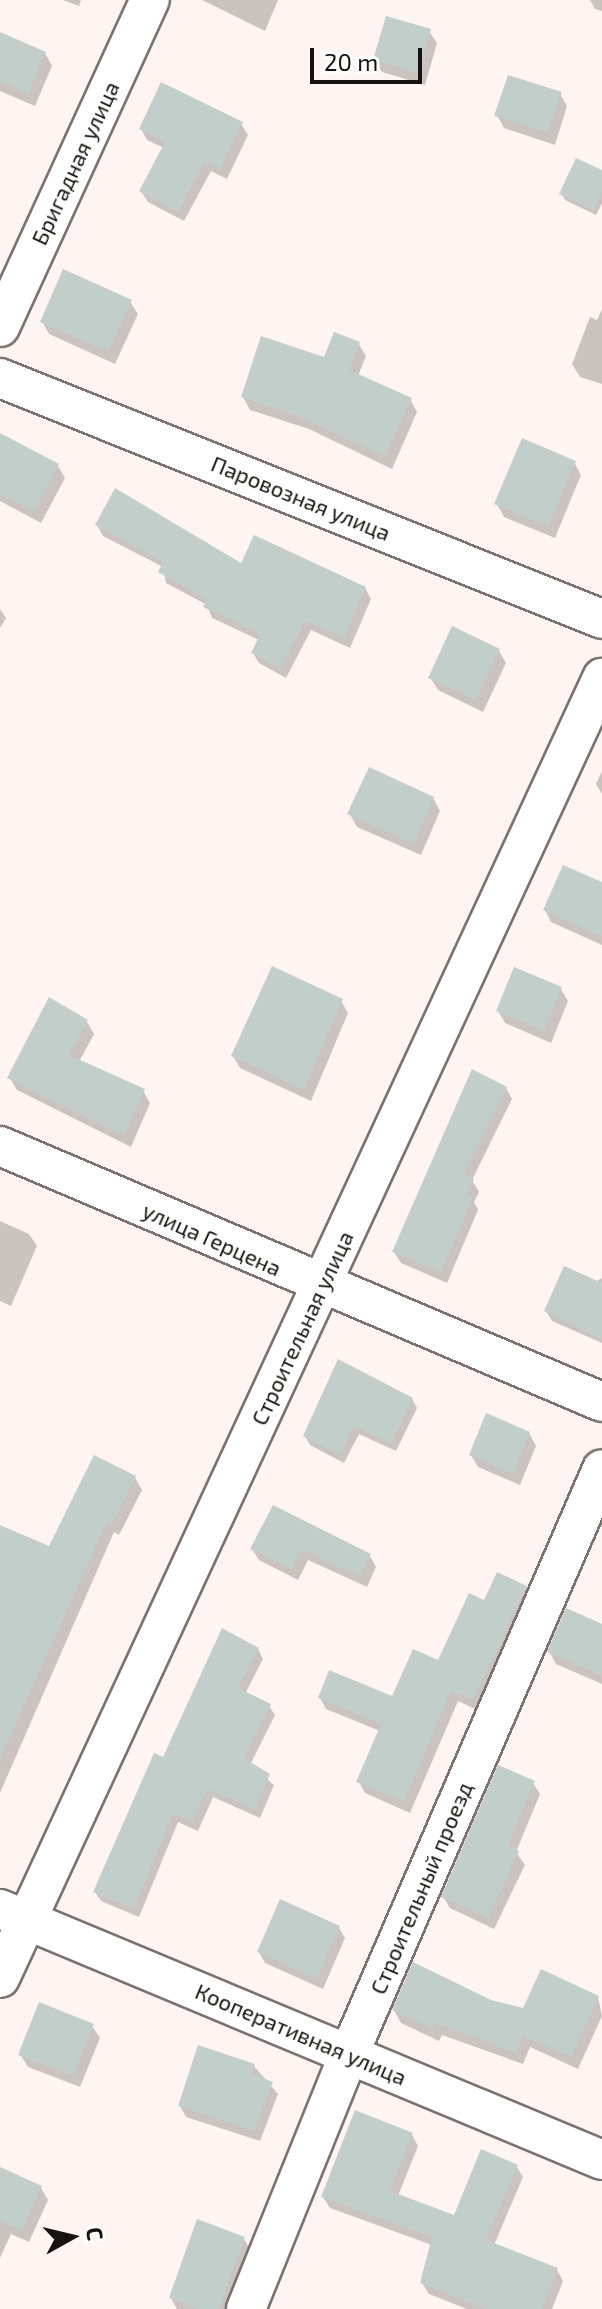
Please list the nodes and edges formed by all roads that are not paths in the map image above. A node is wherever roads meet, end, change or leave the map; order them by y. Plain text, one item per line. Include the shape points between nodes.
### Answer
1 (150, 0) edge
2 (0, 327) edge
3 (0, 378) edge
4 (602, 619) edge
5 (602, 678) edge
6 (0, 1146) edge
7 (321, 1286) junction
8 (602, 1402) edge
9 (602, 1469) edge
10 (13, 1914) edge
11 (0, 1978) edge
12 (349, 2054) junction
13 (602, 2160) edge
14 (246, 2309) edge

1 - 2 street, Бригадная улица
3 - 4 street, Паровозная улица
5 - 7 street, Строительная улица
6 - 7 street, улица Герцена
7 - 8 street, улица Герцена
7 - 10 street, Строительная улица
9 - 12 street, Строительный проезд
10 - 11 street, Строительная улица
10 - 12 street, Кооперативная улица
12 - 13 street, Кооперативная улица
12 - 14 street, Строительный проезд

